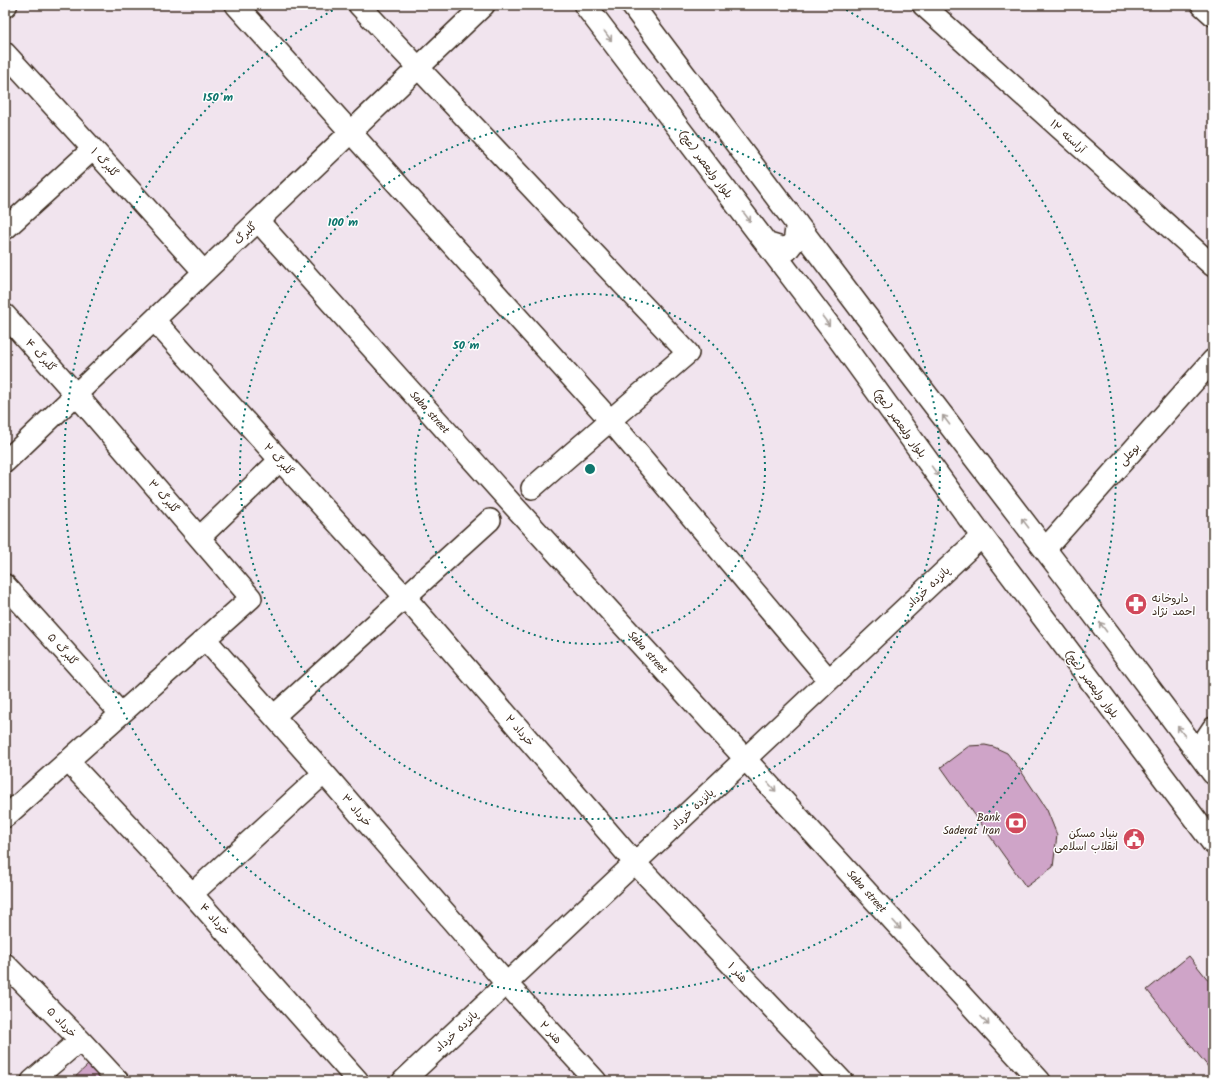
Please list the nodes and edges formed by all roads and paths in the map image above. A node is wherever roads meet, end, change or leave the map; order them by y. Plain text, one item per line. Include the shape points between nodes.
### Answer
1 (236, 5) edge
2 (359, 5) edge
3 (484, 5) edge
4 (585, 5) edge
5 (632, 5) edge
6 (923, 5) edge
7 (1202, 5) edge
8 (1213, 15) edge
9 (5, 53) edge
10 (418, 68) junction
11 (351, 132) junction
12 (93, 149) junction
13 (258, 220) junction
14 (798, 224) junction
15 (5, 229) edge
16 (767, 244) junction
17 (1213, 266) edge
18 (204, 272) junction
19 (841, 282) junction
20 (809, 298) junction
21 (5, 315) edge
22 (154, 320) junction
23 (1213, 360) edge
24 (76, 394) junction
25 (610, 420) junction
26 (280, 460) junction
27 (5, 462) edge
28 (532, 488) dead end
29 (490, 520) dead end
30 (982, 536) junction
31 (200, 537) junction
32 (1045, 549) junction
33 (5, 585) edge
34 (405, 597) junction
35 (205, 639) junction
36 (829, 680) junction
37 (121, 714) junction
38 (274, 716) junction
39 (1213, 728) edge
40 (1197, 752) junction
41 (745, 759) junction
42 (68, 761) junction
43 (324, 772) junction
44 (1213, 773) edge
45 (5, 817) edge
46 (1213, 843) edge
47 (635, 863) junction
48 (192, 894) junction
49 (5, 964) edge
50 (506, 984) junction
51 (80, 1040) junction
52 (32, 1081) edge
53 (118, 1081) edge
54 (358, 1081) edge
55 (403, 1081) edge
56 (596, 1081) edge
57 (842, 1081) edge
58 (1040, 1081) edge

1 - 11 street
2 - 10 street
3 - 10 street, گلبرگ
4 -> 16 main road, بلوار ولیعصر (عج)
5 - 14 main road
6 - 17 street, ۱۲ آراسته
7 - 8 street
9 - 12 street, گلبرگ ۱
10 - 11 street, گلبرگ
10 - 25 street via 688,354
11 - 13 street, گلبرگ
11 - 25 street
12 - 15 street
12 - 18 street, گلبرگ ۱
13 - 18 street, گلبرگ
13 - 41 street, Saba street
14 - 16 main road via 795,240 787,250
14 - 19 main road
16 - 20 main road, بلوار ولیعصر (عج)
18 - 22 street, گلبرگ
19 - 20 main road via 825,276 813,280
32 -> 19 main road
20 -> 30 main road, بلوار ولیعصر (عج)
21 - 24 street, گلبرگ ۴
22 - 24 street, گلبرگ
22 - 26 street, گلبرگ ۲
23 - 32 street, بوعلی
24 - 27 street, گلبرگ
24 - 31 street, گلبرگ ۳
25 - 28 street
25 - 36 street
26 - 31 street
26 - 34 street, گلبرگ ۲
29 - 34 street
30 - 36 street, پانزده خرداد
30 - 46 main road, بلوار ولیعصر (عج)
31 - 35 street, گلبرگ ۳ via 251,598
40 -> 32 main road
33 - 37 street, گلبرگ ۵
34 - 38 street
34 - 47 street, خرداد ۲
35 - 37 street
35 - 38 street, خرداد ۳
36 - 41 street, پانزده خرداد
37 - 42 street
38 - 43 street, خرداد ۳
39 - 40 street
40 - 44 main road
41 - 47 street, پانزده خرداد
41 -> 58 street, Saba street
42 - 45 street
42 - 48 street, خرداد ۴
43 - 48 street
43 - 50 street, خرداد ۳
47 - 50 street, پانزده خرداد
47 - 57 street, هنر ۱
48 - 54 street, خرداد ۴
49 - 51 street, خرداد ۵
50 - 55 street, پانزده خرداد
50 - 56 street, هنر ۲
51 - 52 street
51 - 53 street, خرداد ۵

